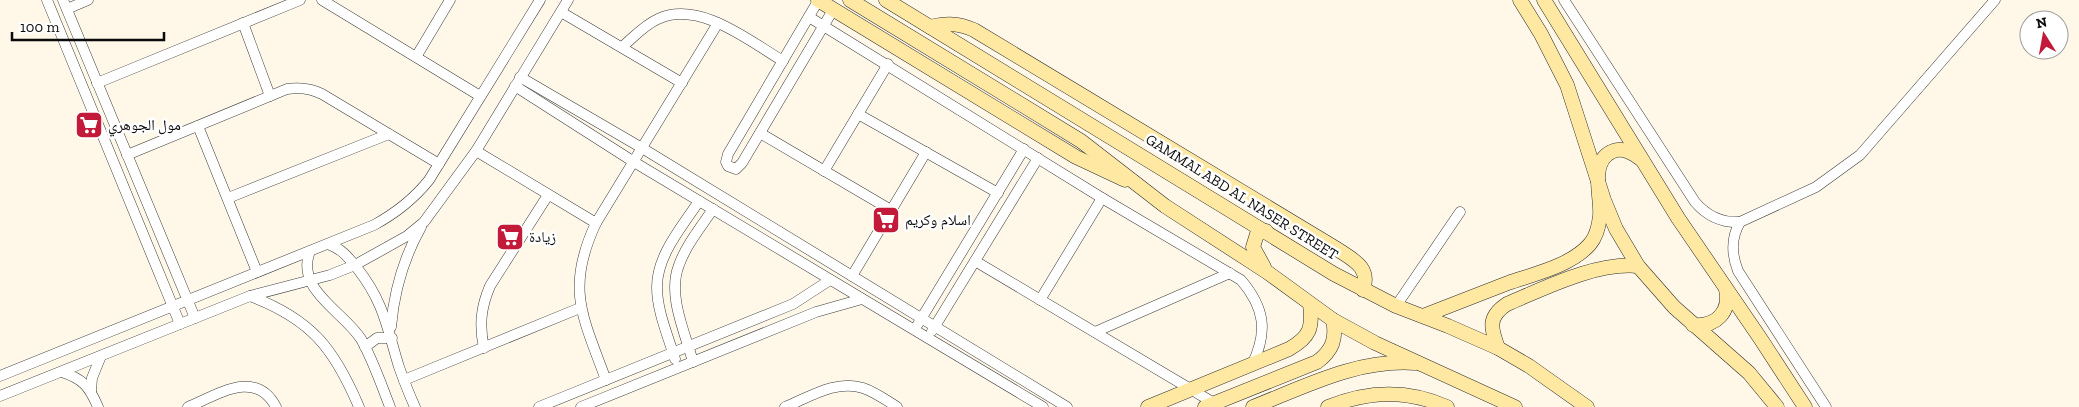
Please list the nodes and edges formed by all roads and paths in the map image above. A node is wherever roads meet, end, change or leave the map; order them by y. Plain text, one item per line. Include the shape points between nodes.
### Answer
1 (47, 0) edge
2 (88, 0) edge
3 (300, 0) edge
4 (322, 0) edge
5 (450, 0) edge
6 (540, 0) edge
7 (568, 0) edge
8 (818, 0) edge
9 (850, 0) edge
10 (886, 0) edge
11 (1520, 0) edge
12 (1544, 0) edge
13 (1564, 0) edge
14 (1995, 0) edge
15 (65, 5) edge
16 (905, 6) edge
17 (833, 10) junction
18 (561, 12) junction
19 (809, 17) junction
20 (243, 23) junction
21 (718, 23) junction
22 (824, 26) junction
23 (930, 27) junction
24 (622, 48) junction
25 (416, 57) junction
26 (783, 61) junction
27 (888, 64) junction
28 (518, 82) junction
29 (97, 83) junction
30 (682, 83) junction
31 (270, 96) junction
32 (480, 96) junction
33 (858, 114) junction
34 (198, 126) junction
35 (760, 133) junction
36 (389, 134) junction
37 (642, 148) junction
38 (1024, 150) junction
39 (476, 151) junction
40 (926, 152) junction
41 (127, 155) junction
42 (1038, 158) junction
43 (1645, 161) junction
44 (634, 162) junction
45 (439, 164) junction
46 (824, 171) junction
47 (1598, 183) junction
48 (1139, 186) junction
49 (998, 193) junction
50 (548, 195) junction
51 (228, 198) junction
52 (1102, 198) junction
53 (699, 201) junction
54 (713, 209) junction
55 (891, 210) junction
56 (1460, 212) dead end
57 (424, 222) junction
58 (1740, 222) junction
59 (596, 223) junction
60 (1266, 231) junction
61 (328, 244) junction
62 (310, 251) junction
63 (975, 262) junction
64 (355, 266) junction
65 (1638, 266) junction
66 (257, 272) junction
67 (1267, 272) junction
68 (1230, 273) junction
69 (852, 276) junction
70 (310, 280) junction
71 (830, 280) junction
72 (1726, 289) junction
73 (1363, 290) junction
74 (250, 296) junction
75 (862, 299) junction
76 (187, 300) junction
77 (1040, 300) junction
78 (1310, 304) junction
79 (173, 306) junction
80 (1396, 306) junction
81 (580, 308) junction
82 (1423, 316) junction
83 (195, 318) junction
84 (922, 319) junction
85 (1333, 320) junction
86 (180, 324) junction
87 (1693, 325) junction
88 (935, 327) junction
89 (914, 330) junction
90 (1095, 332) junction
91 (391, 334) junction
92 (928, 339) junction
93 (365, 347) junction
94 (689, 347) junction
95 (484, 348) junction
96 (1498, 348) junction
97 (673, 353) junction
98 (101, 356) junction
99 (693, 362) junction
100 (1252, 364) junction
101 (1424, 364) junction
102 (678, 368) junction
103 (62, 372) junction
104 (0, 376) edge
105 (404, 380) junction
106 (606, 380) junction
107 (1191, 389) junction
108 (91, 390) junction
109 (0, 396) edge
110 (1210, 405) edge
111 (98, 407) edge
112 (189, 407) edge
113 (276, 407) edge
114 (359, 407) edge
115 (390, 407) edge
116 (414, 407) edge
117 (539, 407) edge
118 (581, 407) edge
119 (784, 407) edge
120 (897, 407) edge
121 (1042, 407) edge
122 (1067, 407) edge
123 (1148, 407) edge
124 (1253, 407) edge
125 (1328, 407) edge
126 (1447, 407) edge
127 (1515, 407) edge
128 (1588, 407) edge
129 (1777, 407) edge
130 (1805, 407) edge
131 (1826, 407) edge

1 - 79 street
2 - 15 street
3 - 20 street
4 - 25 street
5 - 25 street
6 - 32 street
7 - 18 street
8 - 17 main road
8 - 19 street
9 - 48 main road via 1050,121
10 - 16 main road, GAMMAL ABD AL NASER STREET
11 - 47 main road via 1566,86
12 - 43 main road
13 - 58 street via 1695,202 1715,218
14 - 58 street via 1860,155 1816,187
15 - 29 street
16 - 23 main road, GAMMAL ABD AL NASER STREET
17 - 22 street
17 - 48 main road via 1076,158
18 - 24 street
18 - 28 street
19 - 22 street
19 - 26 street
20 - 29 street
20 - 31 street
21 - 24 street via 692,13 674,13 657,19
21 - 26 street
21 - 30 street
22 - 27 street
22 - 35 street
23 - 60 main road, GAMMAL ABD AL NASER STREET
23 - 73 main road via 947,23 961,24 974,30 1337,249 1364,271 1367,280
24 - 30 street
25 - 32 street
26 - 35 street via 726,158 728,166 740,167
27 - 33 street
27 - 38 street
28 - 37 street
28 - 39 street
28 - 44 street
29 - 41 street
30 - 37 street
31 - 34 street
31 - 36 street via 287,89 311,89
32 - 45 street
33 - 40 street
33 - 46 street
34 - 41 street
34 - 51 street
35 - 46 street
36 - 45 street
36 - 51 street
37 - 44 street
37 - 69 street
38 - 42 street
38 - 49 street
39 - 50 street
39 - 57 street
40 - 49 street
40 - 55 street
41 - 76 street
42 - 52 street
42 - 63 street
43 - 47 main road via 1628,151 1608,153 1600,165
43 - 72 main road via 1678,218
44 - 53 street
44 - 59 street
45 - 61 street via 418,194 390,217
46 - 55 street
47 - 65 main road via 1616,229
47 - 82 main road via 1600,214 1597,229 1591,243 1581,253
48 - 67 main road
49 - 84 street
50 - 59 street
50 - 95 street via 484,300 480,329
51 - 66 street
52 - 68 street
52 - 77 street
53 - 54 street
53 - 97 street via 663,258 658,273 659,303
54 - 71 street
54 - 94 street via 684,253 675,275 675,298
55 - 69 street
56 - 80 street
57 - 64 street via 389,248
57 - 91 street via 401,273
58 - 131 street via 1732,246 1738,271
59 - 81 street via 586,243 581,264
60 - 67 main road via 1257,234 1253,247
60 - 73 main road, GAMMAL ABD AL NASER STREET
61 - 62 street
61 - 64 street via 344,252
62 - 66 street
62 - 70 street via 306,266
63 - 77 street
63 - 88 street
64 - 70 street
64 - 91 street via 380,303
65 - 87 main road
65 - 96 main road via 1595,270 1507,304 1494,316 1492,324
66 - 76 street
67 - 78 main road
68 - 90 street
68 - 100 street via 1251,292 1262,320 1259,350
69 - 84 street
70 - 74 street
70 - 93 street via 326,303 354,329
71 - 75 street
71 - 94 street via 793,304
72 - 87 main road via 1727,305 1717,320
72 - 130 main road
73 - 80 main road, GAMMAL ABD AL NASER STREET
74 - 83 street
74 - 114 street via 281,309 315,333 344,373
75 - 89 street
75 - 99 street via 816,312
76 - 79 street
76 - 83 street
77 - 90 street
78 - 85 main road
78 - 100 main road via 1312,321 1308,334 1300,343
79 - 86 street
79 - 104 street
80 - 82 main road, GAMMAL ABD AL NASER STREET
81 - 95 street
81 - 106 street
82 - 96 main road, GAMMAL ABD AL NASER STREET
83 - 86 street
84 - 88 street
84 - 89 street
85 - 101 main road
85 - 110 main road via 1335,330 1331,349 1317,362
86 - 98 street
87 - 129 main road via 1749,373
88 - 92 street
88 - 122 street
89 - 92 street
90 - 107 street
91 - 93 street via 377,338
91 - 105 street
92 - 121 street
93 - 115 street
94 - 97 street
94 - 99 street
95 - 105 street
96 - 128 main road, GAMMAL ABD AL NASER STREET
97 - 102 street
97 - 106 street
98 - 103 street
98 - 108 street via 93,372
99 - 102 street
100 - 107 main road
101 - 124 main road via 1384,362 1362,366
101 - 127 main road
102 - 118 street
103 - 108 street via 73,375
103 - 109 street
105 - 116 street
106 - 117 street
107 - 110 street
107 - 123 main road
108 - 111 street
112 - 113 street via 247,386 259,388
119 - 120 street via 818,392 850,385 873,392
125 - 126 main road via 1365,395 1387,393 1432,400

